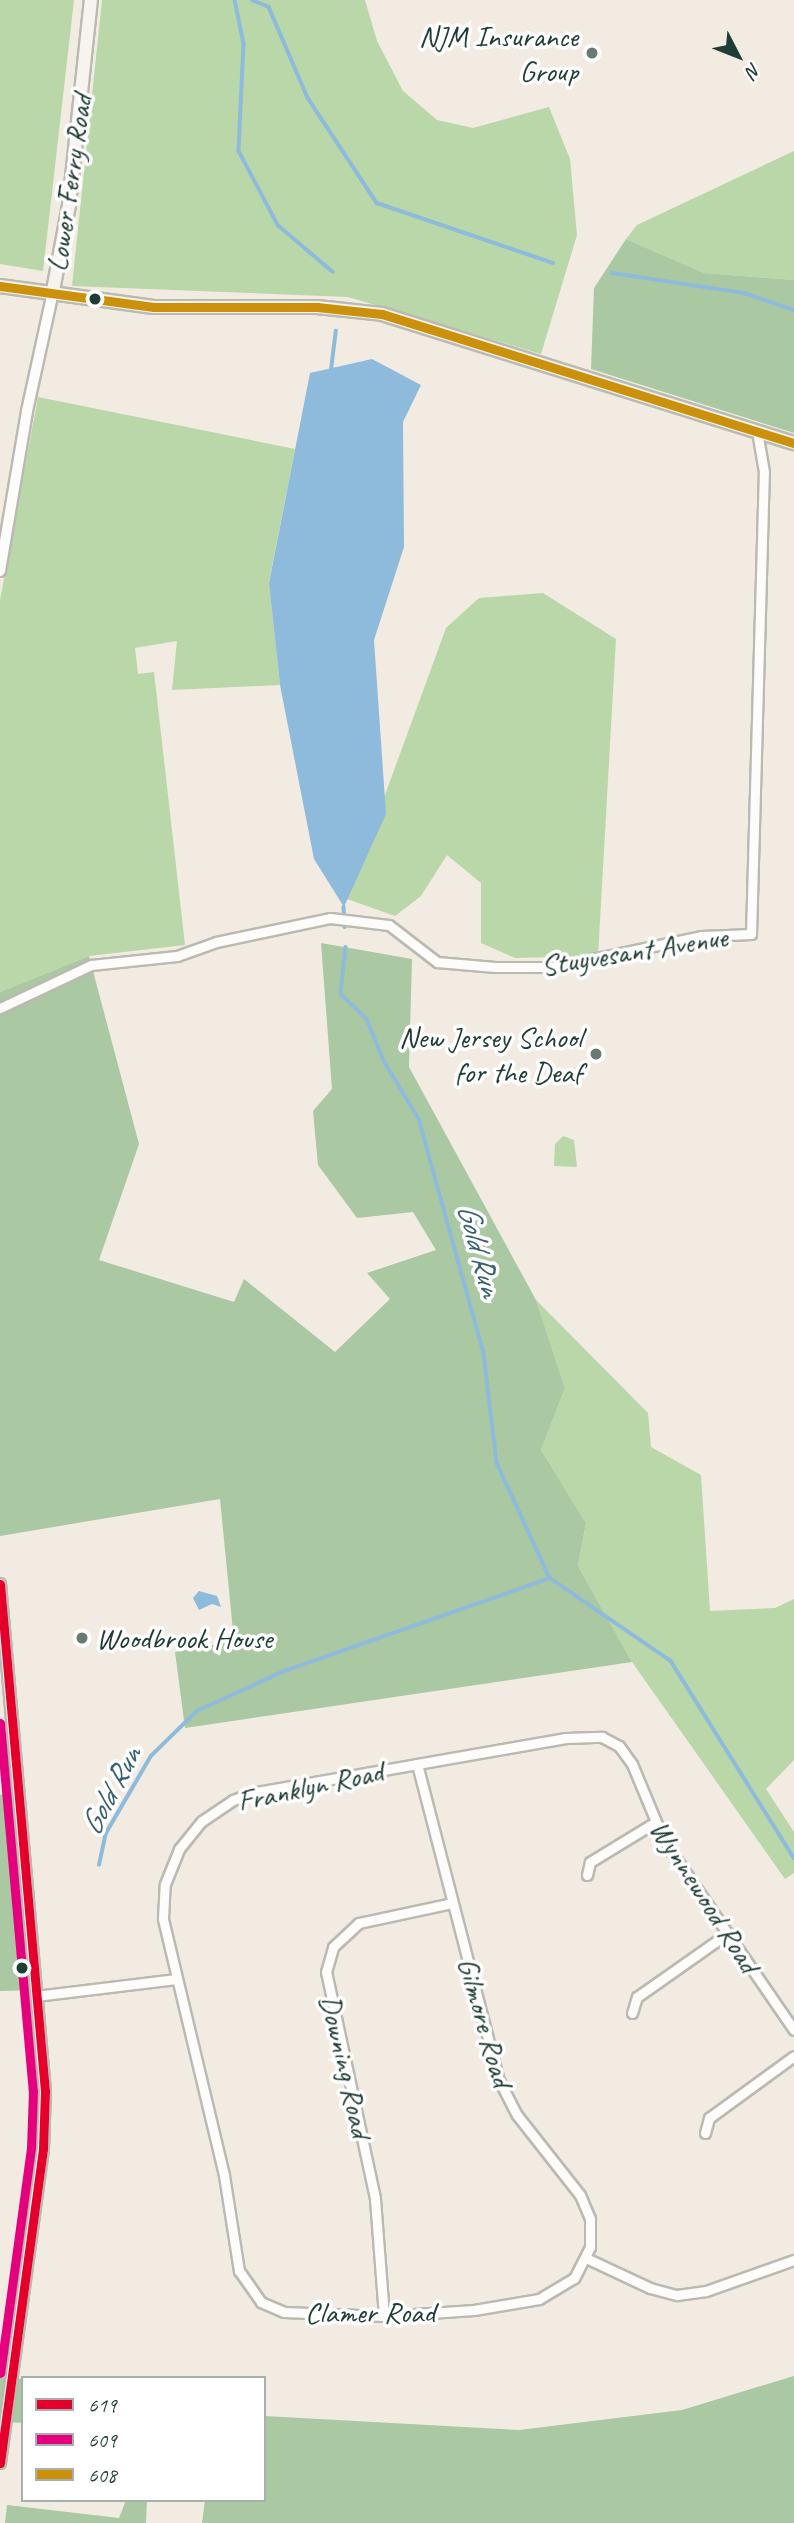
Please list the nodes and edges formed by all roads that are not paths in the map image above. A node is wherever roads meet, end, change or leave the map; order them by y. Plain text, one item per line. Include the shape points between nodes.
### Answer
1 (90, 0) edge
2 (0, 286) edge
3 (52, 296) junction
4 (757, 431) junction
5 (794, 443) edge
6 (0, 572) edge
7 (0, 1008) edge
8 (0, 1584) edge
9 (592, 1736) joint
10 (417, 1764) junction
11 (654, 1823) junction
12 (587, 1875) dead end
13 (452, 1903) junction
14 (728, 1933) junction
15 (176, 1979) junction
16 (36, 1996) junction
17 (632, 2013) dead end
18 (794, 2030) edge
19 (794, 2056) edge
20 (705, 2133) dead end
21 (586, 2258) junction
22 (791, 2262) edge
23 (384, 2316) junction
24 (0, 2463) edge

1 - 3 main road, Lower Ferry Road via 69,205
2 - 3 main road
3 - 4 main road via 154,307 317,307 382,314
3 - 6 street, Lower Ferry Road
4 - 5 main road
4 - 7 street, Stuyvesant Avenue via 764,472 751,934 701,936 554,967 495,967 437,962 389,925 330,918 216,942 177,956 91,965
8 - 16 street
9 - 10 street, Franklyn Road
9 - 11 street, Wynnewood Road via 619,1746 632,1764
10 - 13 street, Gilmore Road
10 - 15 street, Franklyn Road via 251,1793 202,1821 179,1849 164,1892 164,1930
11 - 12 street via 590,1862
11 - 14 street, Wynnewood Road
13 - 21 street, Gilmore Road via 499,2080 517,2115 586,2207 591,2233
13 - 23 street, Downing Road via 359,1923 333,1947 326,1972 373,2187
14 - 17 street via 637,1997
14 - 18 street, Wynnewood Road
15 - 16 street
15 - 23 street, Clamer Road via 224,2175 244,2283 261,2302 285,2312
16 - 24 street via 44,2130
19 - 20 street via 709,2118
21 - 22 street via 650,2288 677,2295 706,2291
21 - 23 street, Clamer Road via 564,2287 540,2299 474,2310

